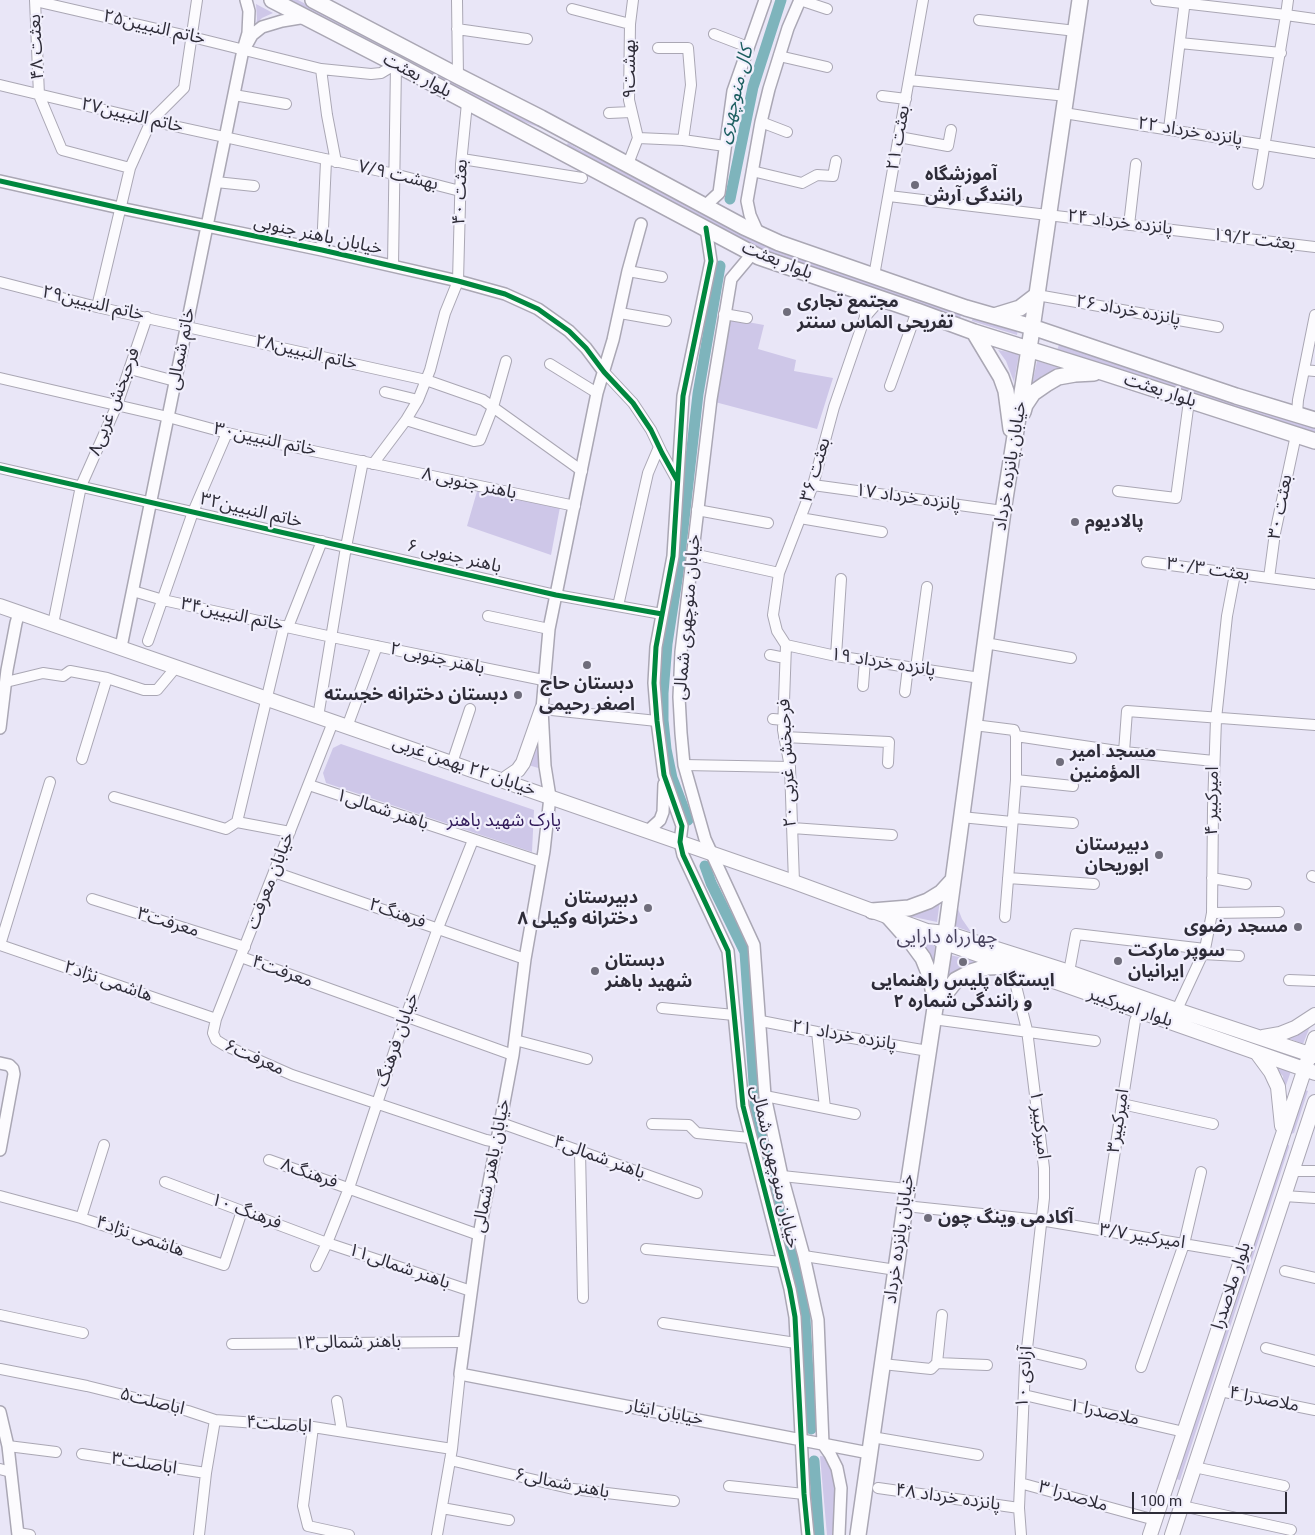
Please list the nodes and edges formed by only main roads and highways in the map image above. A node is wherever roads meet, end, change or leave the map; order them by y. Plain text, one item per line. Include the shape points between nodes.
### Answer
1 (272, 0) edge
2 (313, 0) edge
3 (1080, 0) edge
4 (560, 128) junction
5 (551, 146) junction
6 (1037, 295) junction
7 (966, 308) junction
8 (994, 316) junction
9 (959, 327) junction
10 (1032, 327) junction
11 (974, 332) junction
12 (1029, 349) junction
13 (1105, 373) junction
14 (1315, 420) edge
15 (1315, 441) edge
16 (1014, 442) junction
17 (0, 606) edge
18 (542, 709) road end
19 (502, 781) junction
20 (952, 882) junction
21 (872, 910) junction
22 (888, 916) junction
23 (945, 938) junction
24 (1012, 966) junction
25 (934, 1012) junction
26 (1315, 1015) edge
27 (1174, 1016) junction
28 (1261, 1037) junction
29 (1315, 1038) edge
30 (1257, 1053) junction
31 (1312, 1055) edge
32 (1309, 1071) edge
33 (1315, 1102) edge
34 (1315, 1123) edge
35 (1282, 1136) junction
36 (1302, 1140) junction
37 (1170, 1475) junction
38 (1190, 1482) junction
39 (858, 1535) edge
40 (1150, 1535) edge
41 (1172, 1535) edge

1 - 5 main road, بلوار بعثت
2 - 4 main road, بلوار بعثت
3 - 6 main road, خیابان پانزده خرداد
4 - 5 main road
4 - 7 main road, بلوار بعثت via 779,243
5 - 9 main road, بلوار بعثت via 752,254
6 - 8 main road via 1020,308
6 - 10 main road, خیابان پانزده خرداد
7 - 8 main road, بلوار بعثت
7 - 9 main road
8 - 10 main road, بلوار بعثت
9 - 11 main road, بلوار بعثت
10 - 12 main road, خیابان پانزده خرداد
10 - 14 main road, بلوار بعثت
11 - 12 main road, بلوار بعثت
11 - 16 main road via 1001,377
12 - 13 main road, بلوار بعثت
12 - 16 main road, خیابان پانزده خرداد
13 - 15 main road, بلوار بعثت
13 - 16 main road via 1058,378 1033,393 1025,405
16 - 20 main road, خیابان پانزده خرداد
17 - 19 main road, خیابان ۲۲ بهمن غربی
18 - 19 main road via 523,763
19 - 21 main road, خیابان ۲۲ بهمن غربی
20 - 21 main road via 928,901 909,908
20 - 23 main road, خیابان پانزده خرداد
21 - 22 main road, خیابان ۲۲ بهمن غربی
22 - 23 main road, خیابان ۲۲ بهمن غربی
22 - 25 main road via 923,958 931,978
23 - 24 main road, بلوار امیرکبیر
23 - 25 main road, خیابان پانزده خرداد
23 - 27 main road, بلوار امیرکبیر via 1069,972
24 - 25 main road via 987,966 956,980
24 - 27 main road, بلوار امیرکبیر via 1139,1011
25 - 39 main road, خیابان پانزده خرداد
26 - 28 main road via 1295,1028
27 - 28 main road, بلوار امیرکبیر
27 - 30 main road, بلوار امیرکبیر
28 - 31 main road, بلوار امیرکبیر
29 - 31 main road, بلوار ملاصدرا
30 - 32 main road, بلوار امیرکبیر
30 - 35 main road via 1278,1087
31 - 32 main road, بلوار ملاصدرا
32 - 35 main road, بلوار ملاصدرا
33 - 36 main road, بلوار ملاصدرا
34 - 36 main road
35 - 36 main road
35 - 37 main road, بلوار ملاصدرا
36 - 38 main road, بلوار ملاصدرا
37 - 38 main road via 1176,1468 1183,1468 1190,1475
37 - 40 main road, بلوار ملاصدرا
38 - 41 main road, بلوار ملاصدرا

